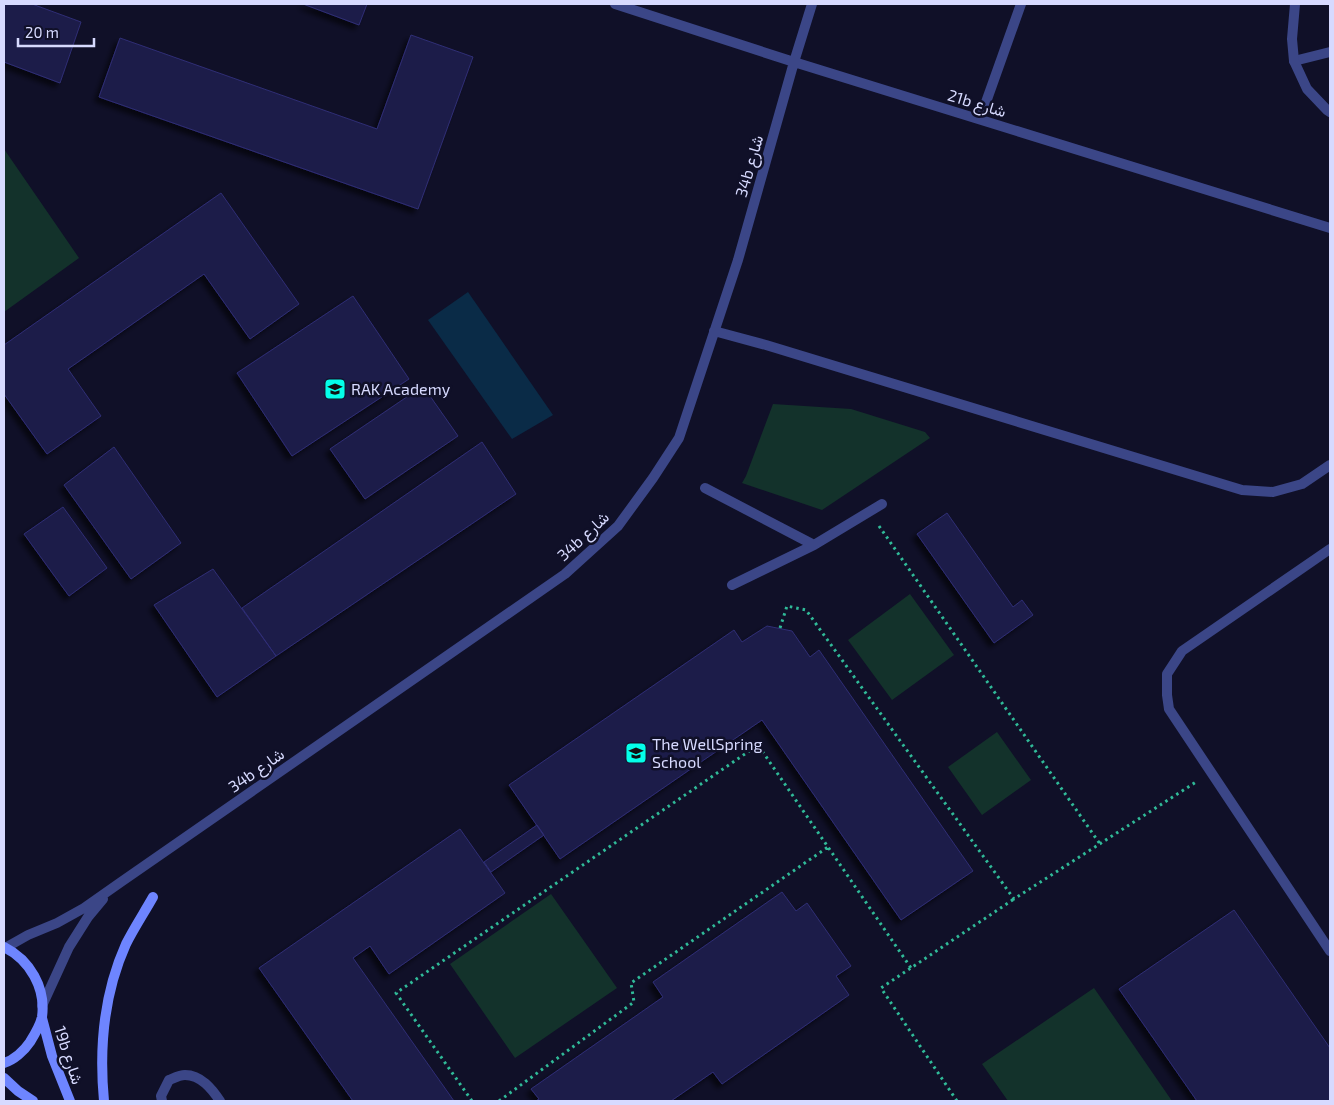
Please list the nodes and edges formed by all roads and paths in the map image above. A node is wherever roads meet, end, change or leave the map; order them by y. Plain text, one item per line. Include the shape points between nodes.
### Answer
1 (615, 4) edge
2 (812, 4) edge
3 (1021, 4) edge
4 (1295, 4) edge
5 (1330, 52) edge
6 (1294, 61) junction
7 (794, 62) junction
8 (1330, 112) edge
9 (980, 120) junction
10 (1330, 228) edge
11 (714, 331) junction
12 (1330, 465) edge
13 (705, 488) dead end
14 (882, 504) dead end
15 (869, 512) junction
16 (814, 545) junction
17 (1330, 549) edge
18 (732, 585) dead end
19 (780, 628) dead end
20 (1211, 772) junction
21 (1100, 844) junction
22 (828, 847) junction
23 (110, 890) junction
24 (153, 898) dead end
25 (1014, 899) junction
26 (4, 948) edge
27 (1330, 951) edge
28 (911, 968) junction
29 (42, 1006) junction
30 (42, 1018) junction
31 (4, 1063) edge
32 (4, 1078) edge
33 (33, 1101) edge
34 (70, 1101) edge
35 (104, 1101) edge
36 (162, 1101) edge
37 (220, 1101) edge
38 (472, 1101) edge
39 (499, 1101) edge
40 (957, 1101) edge

1 - 7 street, 21b شارع
2 - 7 street, 34b شارع
3 - 9 street
4 - 6 street
5 - 6 street
6 - 8 street via 1307,90
7 - 9 street, 21b شارع
7 - 11 street, 34b شارع via 738,260
9 - 10 street, 21b شارع
11 - 12 street via 1242,490 1273,492 1302,484
11 - 23 street, 34b شارع via 679,438 618,526 565,574
13 - 16 street
14 - 15 street
15 - 16 street
15 - 21 path
16 - 18 street
17 - 20 street via 1182,651 1168,674 1169,709
19 - 25 path via 786,606 806,610
20 - 21 path
20 - 27 street
21 - 25 path
22 - 28 path
22 - 38 path via 758,745 396,993
22 - 39 path via 631,983 634,1002
23 - 26 street, 34b شارع via 57,923
23 - 29 street, 34b شارع via 69,947
24 - 35 street via 127,943 113,980 104,1020 101,1060
25 - 28 path
26 - 29 street via 14,952 36,978
28 - 40 path via 881,988
29 - 30 street
30 - 31 street via 26,1049
30 - 34 street, 19b شارع via 52,1056
32 - 33 street
36 - 37 street via 161,1096 169,1080 185,1075 201,1079

